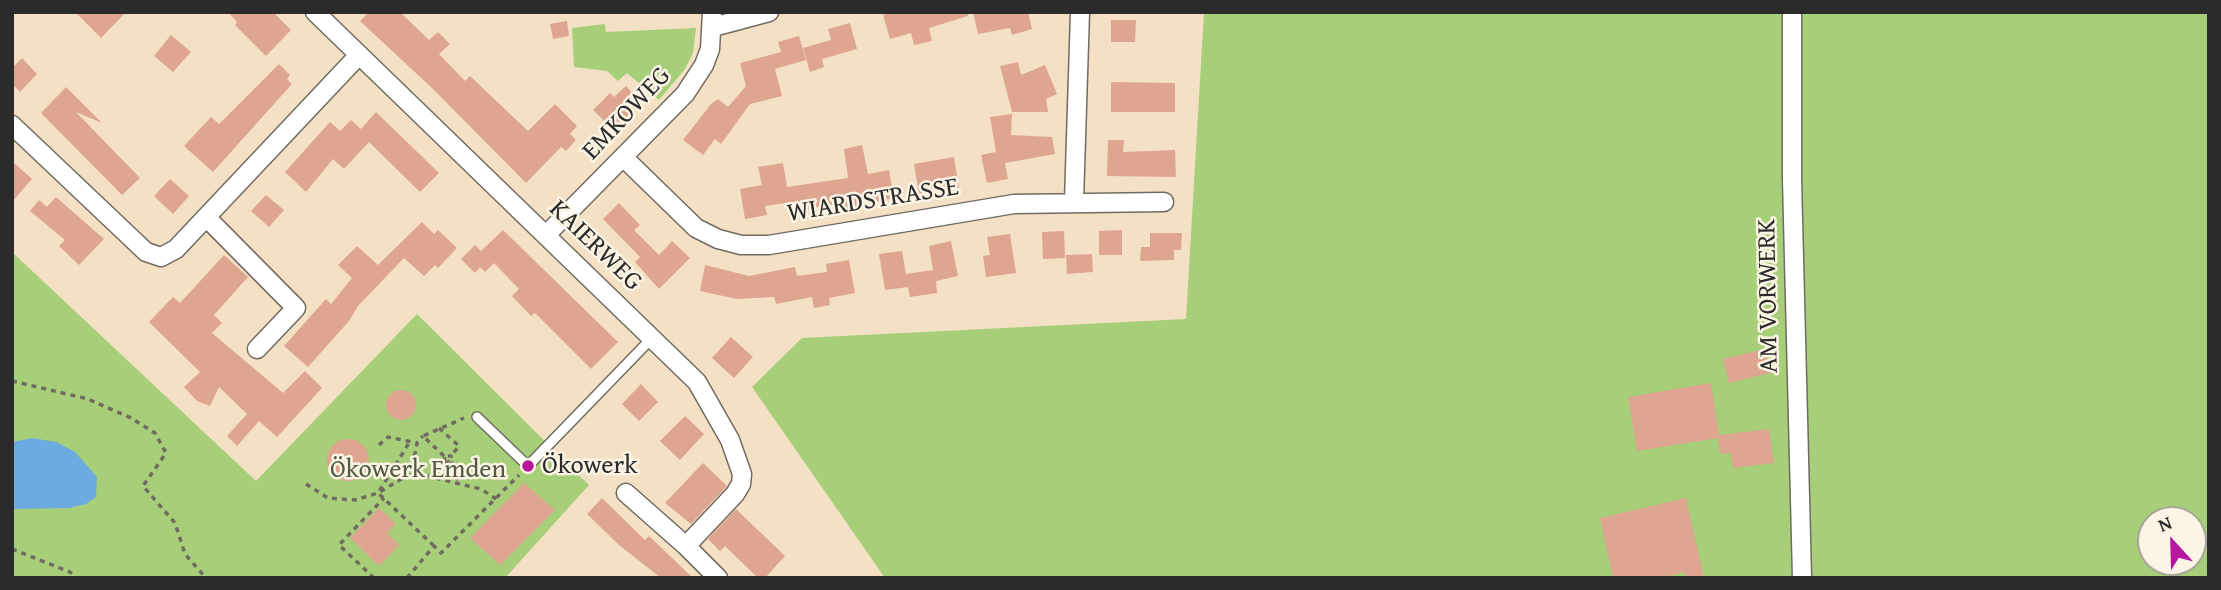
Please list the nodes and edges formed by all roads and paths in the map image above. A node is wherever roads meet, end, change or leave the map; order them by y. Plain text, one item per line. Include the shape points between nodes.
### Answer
1 (769, 12) edge
2 (1080, 12) edge
3 (1792, 12) edge
4 (323, 15) edge
5 (713, 19) edge
6 (359, 55) junction
7 (12, 125) edge
8 (623, 156) junction
9 (1074, 201) junction
10 (1164, 202) dead end
11 (206, 217) junction
12 (546, 235) junction
13 (652, 338) junction
14 (257, 349) dead end
15 (12, 380) edge
16 (477, 417) joint
17 (438, 428) junction
18 (423, 436) junction
19 (409, 443) junction
20 (417, 443) junction
21 (379, 445) dead end
22 (444, 456) junction
23 (450, 456) junction
24 (444, 462) junction
25 (451, 462) junction
26 (528, 466) junction
27 (420, 475) junction
28 (432, 477) junction
29 (454, 483) junction
30 (306, 484) dead end
31 (378, 493) junction
32 (626, 493) dead end
33 (384, 498) junction
34 (496, 499) junction
35 (434, 546) junction
36 (686, 546) junction
37 (12, 549) edge
38 (76, 578) edge
39 (206, 578) edge
40 (374, 578) edge
41 (407, 578) edge
42 (718, 578) edge
43 (1802, 578) edge

1 - 5 street
2 - 9 street
3 - 43 street, AM VORWERK
4 - 6 street, KAIERWEG
5 - 8 street, EMKOWEG via 704,65 685,94
6 - 11 street
6 - 12 street, KAIERWEG
7 - 11 street via 146,252 161,257 176,249
8 - 9 street, WIARDSTRASSE via 696,228 741,245 769,245 1014,204
8 - 12 street, EMKOWEG
9 - 10 street, WIARDSTRASSE
11 - 14 street via 296,308
12 - 13 street, KAIERWEG
13 - 26 lane
13 - 36 street, KAIERWEG via 697,382 730,440 741,474 735,494
15 - 39 path via 88,399 155,433 166,453 143,486 174,523 185,554
16 - 17 path via 457,419
16 - 26 lane
17 - 18 path
17 - 23 path via 459,446
18 - 20 path
18 - 22 path
19 - 20 path
19 - 21 path via 388,437
19 - 31 path
20 - 27 path via 415,464
22 - 23 path
22 - 24 path
23 - 25 path
24 - 25 path
24 - 28 path
25 - 29 path via 462,471
26 - 34 path
27 - 28 path
27 - 31 path via 408,475
28 - 29 path
29 - 34 path via 481,489
30 - 31 path via 328,498 355,500
31 - 33 path
32 - 36 street
33 - 35 path
33 - 40 path via 339,545
34 - 35 path via 441,553
35 - 41 path
36 - 42 street
37 - 38 path

